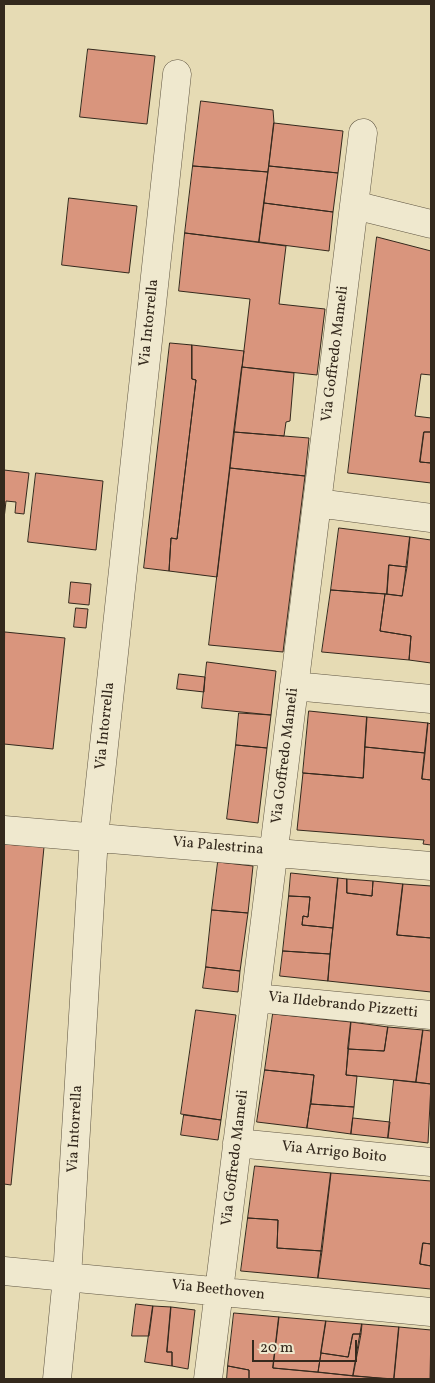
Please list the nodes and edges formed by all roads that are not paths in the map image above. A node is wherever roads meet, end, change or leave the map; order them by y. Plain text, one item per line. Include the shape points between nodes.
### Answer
1 (177, 74) dead end
2 (363, 133) dead end
3 (354, 205) junction
4 (431, 224) edge
5 (317, 503) junction
6 (431, 518) edge
7 (294, 686) junction
8 (431, 700) edge
9 (4, 830) edge
10 (94, 837) junction
11 (274, 852) junction
12 (431, 866) edge
13 (256, 998) junction
14 (431, 1015) edge
15 (237, 1143) junction
16 (431, 1162) edge
17 (4, 1270) edge
18 (67, 1277) junction
19 (219, 1291) junction
20 (431, 1312) edge
21 (57, 1379) edge
22 (208, 1379) edge

1 - 10 street, Via Intorrella
2 - 3 street, Via Goffredo Mameli
3 - 4 street
3 - 5 street, Via Goffredo Mameli
5 - 6 street
5 - 7 street, Via Goffredo Mameli
7 - 8 street
7 - 11 street, Via Goffredo Mameli
9 - 10 street, Via Palestrina
10 - 11 street, Via Palestrina
10 - 18 street, Via Intorrella
11 - 12 street, Via Palestrina
11 - 13 street, Via Goffredo Mameli
13 - 14 street, Via Ildebrando Pizzetti
13 - 15 street, Via Goffredo Mameli
15 - 16 street, Via Arrigo Boito
15 - 19 street, Via Goffredo Mameli
17 - 18 street, Via Beethoven
18 - 19 street, Via Beethoven
18 - 21 street, Via Intorrella
19 - 20 street, Via Beethoven
19 - 22 street, Via Goffredo Mameli

